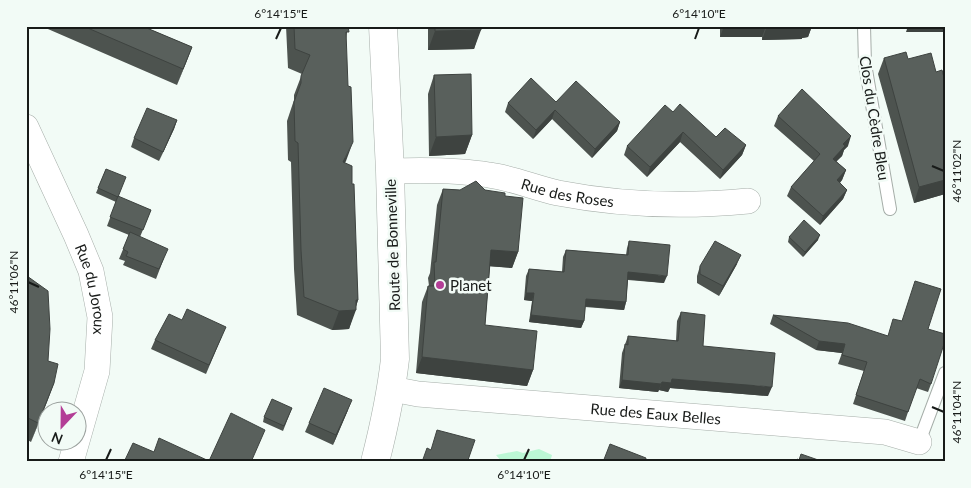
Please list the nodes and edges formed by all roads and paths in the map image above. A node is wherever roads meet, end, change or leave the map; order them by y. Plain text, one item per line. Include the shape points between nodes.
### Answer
1 (383, 26) edge
2 (864, 26) edge
3 (28, 132) edge
4 (390, 171) junction
5 (748, 202) dead end
6 (890, 209) dead end
7 (945, 373) edge
8 (392, 389) junction
9 (919, 442) joint
10 (71, 462) edge
11 (375, 462) edge

1 - 4 main road, Route de Bonneville
2 - 6 lane, Clos du Cèdre Bleu via 865,64
3 - 10 street, Rue du Joroux via 91,271 100,317 97,371
4 - 5 street, Rue des Roses via 489,175 558,193 649,204
4 - 8 main road, Route de Bonneville via 395,359
7 - 9 lane
8 - 9 street, Rue des Eaux Belles via 418,394 885,432
8 - 11 main road, Route de Bonneville

